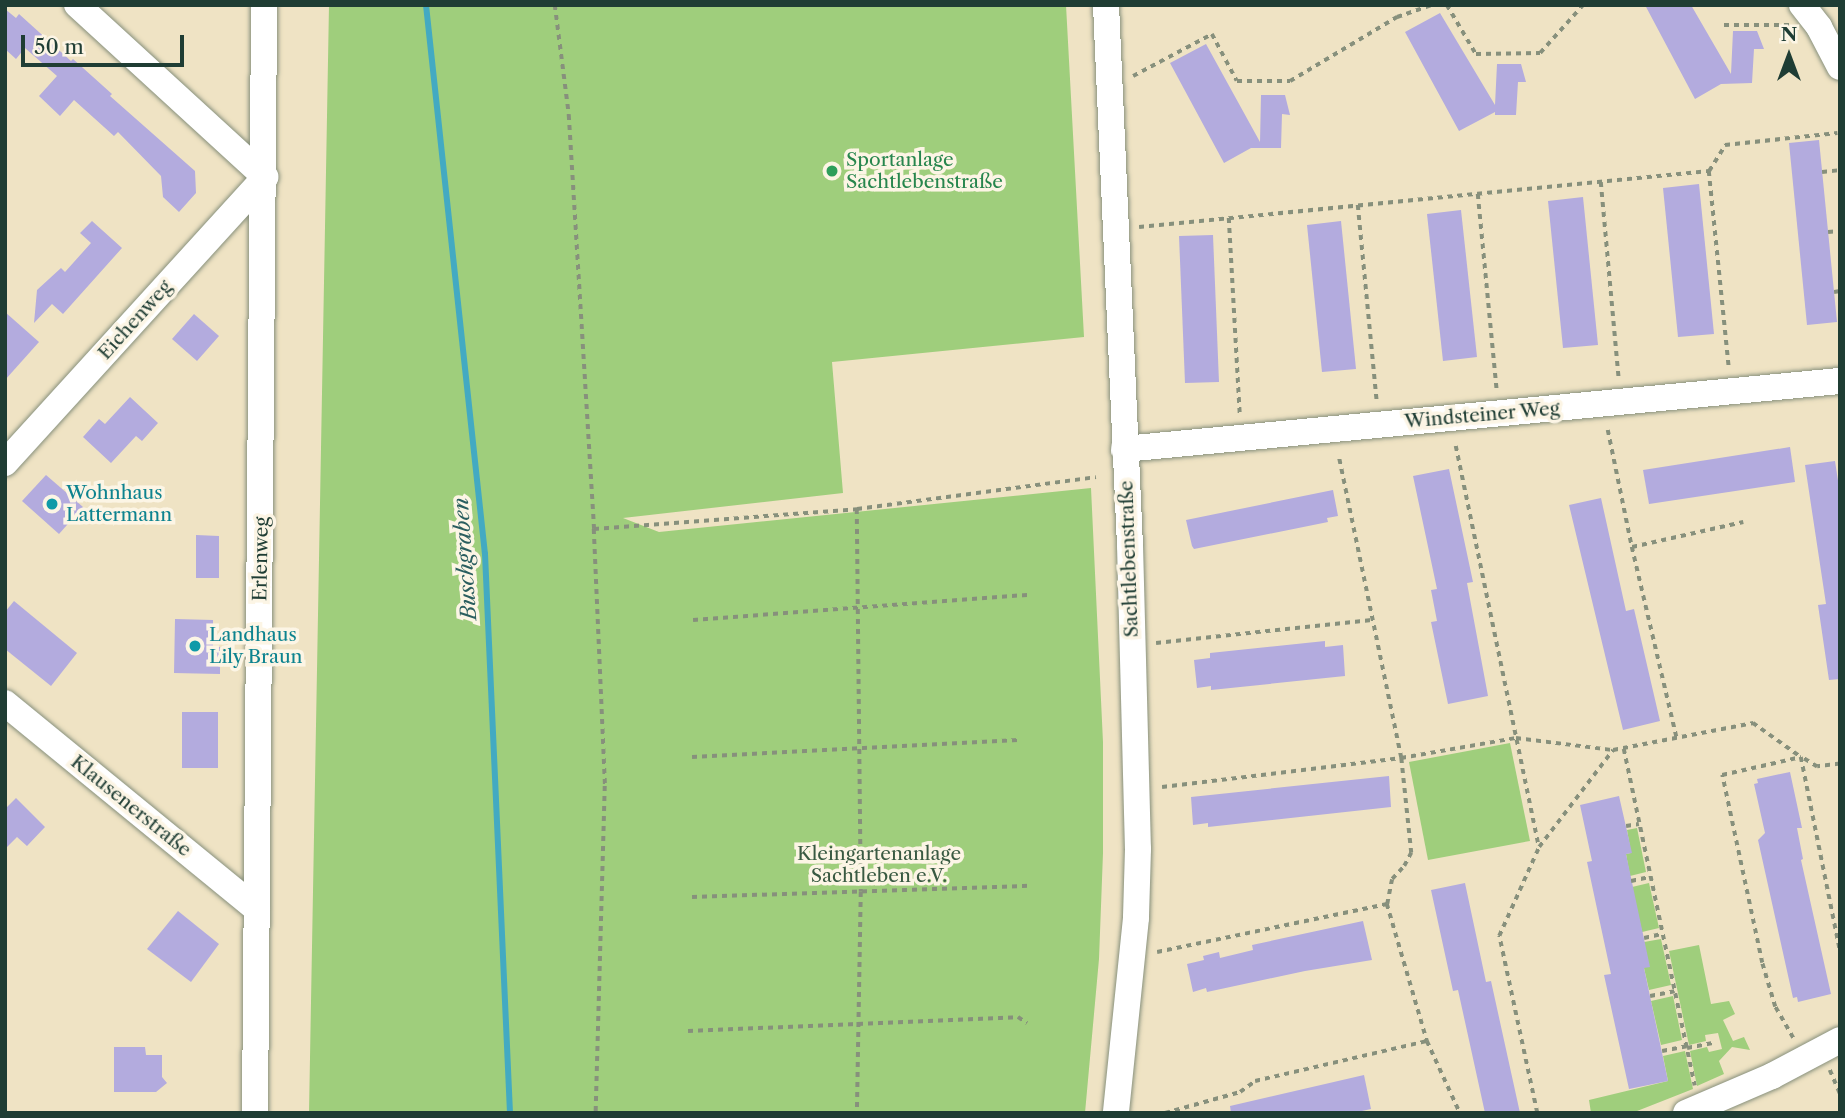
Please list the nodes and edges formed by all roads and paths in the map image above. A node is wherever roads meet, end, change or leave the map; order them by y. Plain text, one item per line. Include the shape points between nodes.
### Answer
1 (77, 5) edge
2 (264, 5) edge
3 (555, 5) edge
4 (1106, 5) edge
5 (1432, 5) edge
6 (1447, 5) edge
7 (1583, 5) edge
8 (1800, 15) edge
9 (1724, 25) dead end
10 (1840, 67) edge
11 (1132, 77) dead end
12 (1837, 133) dead end
13 (1840, 170) edge
14 (1709, 171) junction
15 (1822, 172) dead end
16 (265, 177) junction
17 (1601, 182) junction
18 (1478, 194) junction
19 (1358, 205) junction
20 (1228, 218) junction
21 (1139, 227) dead end
22 (1840, 231) edge
23 (1828, 232) dead end
24 (1840, 291) edge
25 (1834, 292) dead end
26 (1729, 369) dead end
27 (1620, 379) dead end
28 (1840, 381) edge
29 (1497, 391) dead end
30 (1377, 403) dead end
31 (1240, 416) dead end
32 (1608, 430) dead end
33 (1456, 446) dead end
34 (1124, 449) junction
35 (1339, 458) dead end
36 (5, 463) edge
37 (1096, 477) dead end
38 (857, 509) junction
39 (1743, 522) dead end
40 (594, 529) junction
41 (1632, 547) junction
42 (1027, 595) dead end
43 (858, 606) junction
44 (693, 620) dead end
45 (1371, 620) junction
46 (1156, 643) dead end
47 (5, 703) edge
48 (1516, 738) junction
49 (1677, 739) junction
50 (1020, 740) dead end
51 (859, 747) junction
52 (1624, 749) junction
53 (1613, 750) junction
54 (692, 757) dead end
55 (1801, 757) junction
56 (1401, 758) junction
57 (1840, 764) edge
58 (1162, 788) dead end
59 (1639, 824) junction
60 (1626, 826) dead end
61 (1539, 847) junction
62 (1650, 877) junction
63 (1631, 881) dead end
64 (1029, 886) dead end
65 (861, 892) junction
66 (692, 897) dead end
67 (1387, 904) junction
68 (257, 909) junction
69 (1662, 933) junction
70 (1644, 938) dead end
71 (1840, 950) edge
72 (1157, 952) dead end
73 (1675, 991) junction
74 (1650, 996) dead end
75 (861, 1023) junction
76 (1027, 1023) dead end
77 (688, 1031) dead end
78 (1840, 1040) edge
79 (1427, 1041) junction
80 (1713, 1043) dead end
81 (1795, 1043) dead end
82 (1687, 1047) junction
83 (1662, 1051) dead end
84 (1828, 1064) dead end
85 (1840, 1094) edge
86 (1691, 1102) edge
87 (255, 1113) edge
88 (596, 1113) edge
89 (857, 1113) edge
90 (1116, 1113) edge
91 (1165, 1113) edge
92 (1460, 1113) edge
93 (1537, 1113) edge

1 - 16 street
2 - 16 street, Erlenweg
3 - 40 path via 569,115
4 - 34 street, Sachtlebenstraße
5 - 11 path via 1397,17 1290,81 1237,81 1212,34
6 - 7 path via 1476,54 1540,53
8 - 9 path
8 - 10 street via 1819,27
12 - 14 path via 1725,145
13 - 15 path
14 - 17 path
14 - 26 path
16 - 36 street, Eichenweg
16 - 68 street, Erlenweg
17 - 18 path
17 - 27 path
18 - 19 path
18 - 29 path
19 - 20 path
19 - 30 path
20 - 21 path
20 - 31 path
22 - 23 path
24 - 25 path
28 - 34 street, Windsteiner Weg
32 - 41 path
33 - 48 path
34 - 90 street, Sachtlebenstraße via 1138,849 1136,918
35 - 45 path
37 - 38 path
38 - 40 path
38 - 43 path
39 - 41 path
40 - 88 path via 604,786
41 - 49 path
42 - 43 path
43 - 44 path
43 - 51 path
45 - 46 path
45 - 56 path
47 - 68 street, Klausenerstraße
48 - 53 path
48 - 56 path
48 - 61 path
49 - 52 path
49 - 55 path via 1753,723
50 - 51 path
51 - 54 path
51 - 65 path
52 - 53 path
52 - 59 path
53 - 61 path
55 - 57 path via 1817,767
55 - 71 path
55 - 81 path via 1722,775 1762,963 1775,1007
56 - 58 path
56 - 67 path via 1411,853 1392,879
59 - 60 path
59 - 62 path
61 - 93 path via 1499,936
62 - 63 path
62 - 69 path
64 - 65 path
65 - 66 path
65 - 75 path
67 - 72 path
67 - 79 path
68 - 87 street, Erlenweg
69 - 70 path
69 - 73 path
73 - 74 path
73 - 82 path
75 - 76 path via 1018,1017
75 - 77 path
75 - 89 path
78 - 86 street via 1772,1076
79 - 91 path via 1255,1081 1240,1092
79 - 92 path
80 - 82 path
82 - 83 path
82 - 86 path
84 - 85 path

